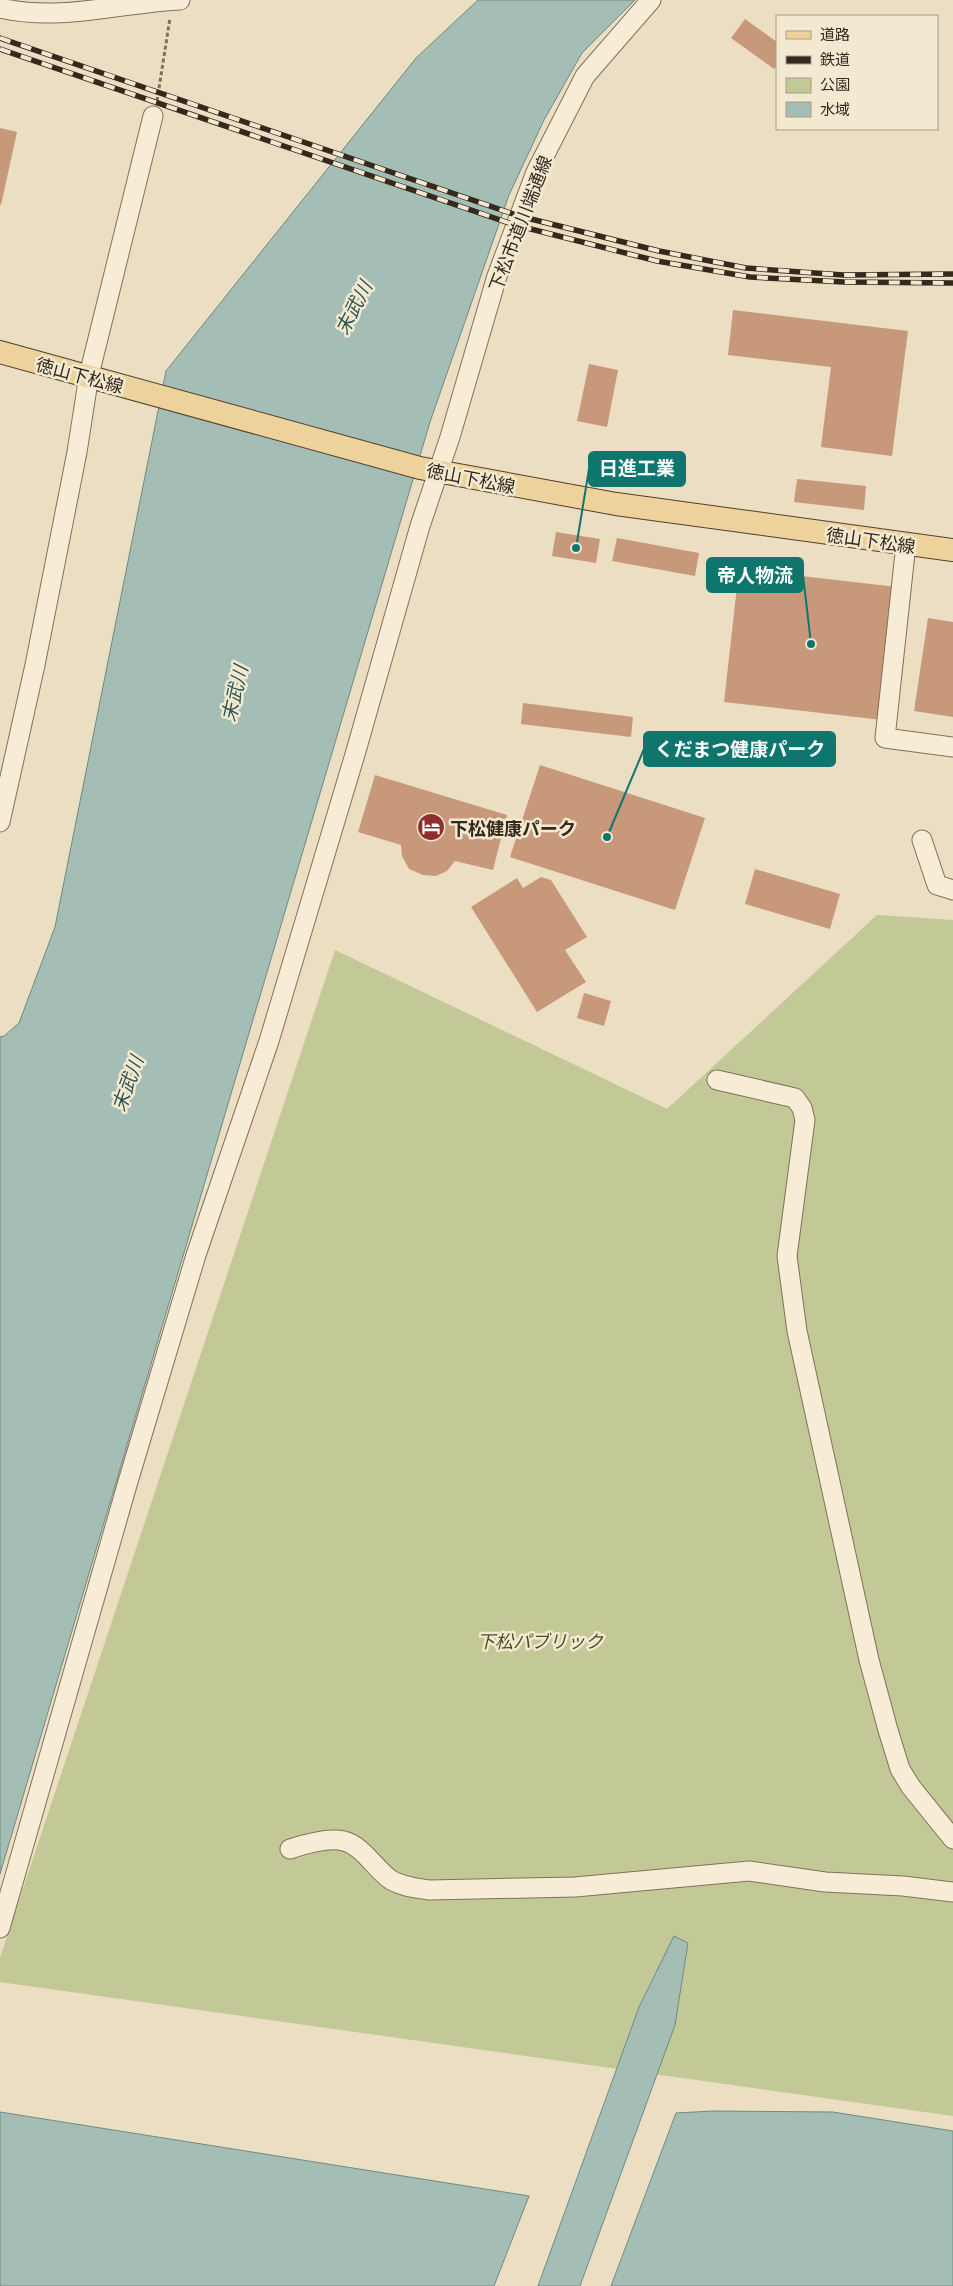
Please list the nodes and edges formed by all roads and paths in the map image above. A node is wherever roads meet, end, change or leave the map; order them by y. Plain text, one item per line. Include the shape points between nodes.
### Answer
1 (172, 0) edge
2 (180, 0) edge
3 (651, 0) edge
4 (0, 8) edge
5 (153, 116) joint
6 (0, 352) edge
7 (89, 376) junction
8 (429, 470) junction
9 (906, 544) junction
10 (953, 550) edge
11 (953, 746) edge
12 (0, 822) edge
13 (922, 840) dead end
14 (953, 890) edge
15 (717, 1080) dead end
16 (953, 1839) edge
17 (290, 1848) dead end
18 (953, 1892) edge
19 (0, 1928) edge

1 - 2 street
1 - 4 street via 54,15
1 - 5 path
3 - 8 street, 下松市道川端通線 via 585,76 536,172
5 - 7 street
6 - 7 main road, 徳山下松線
7 - 8 main road, 徳山下松線
7 - 12 street via 39,645
8 - 9 main road, 徳山下松線 via 616,504
8 - 19 street, 下松市道川端通線 via 420,526 356,751 269,1041 196,1254
9 - 10 main road, 徳山下松線
9 - 11 street via 885,738
13 - 14 street via 937,885
15 - 16 street via 795,1098 802,1108 805,1120 787,1256 799,1341 869,1660 900,1769
17 - 18 street via 343,1840 356,1847 392,1880 429,1890 575,1887 749,1871 825,1882

